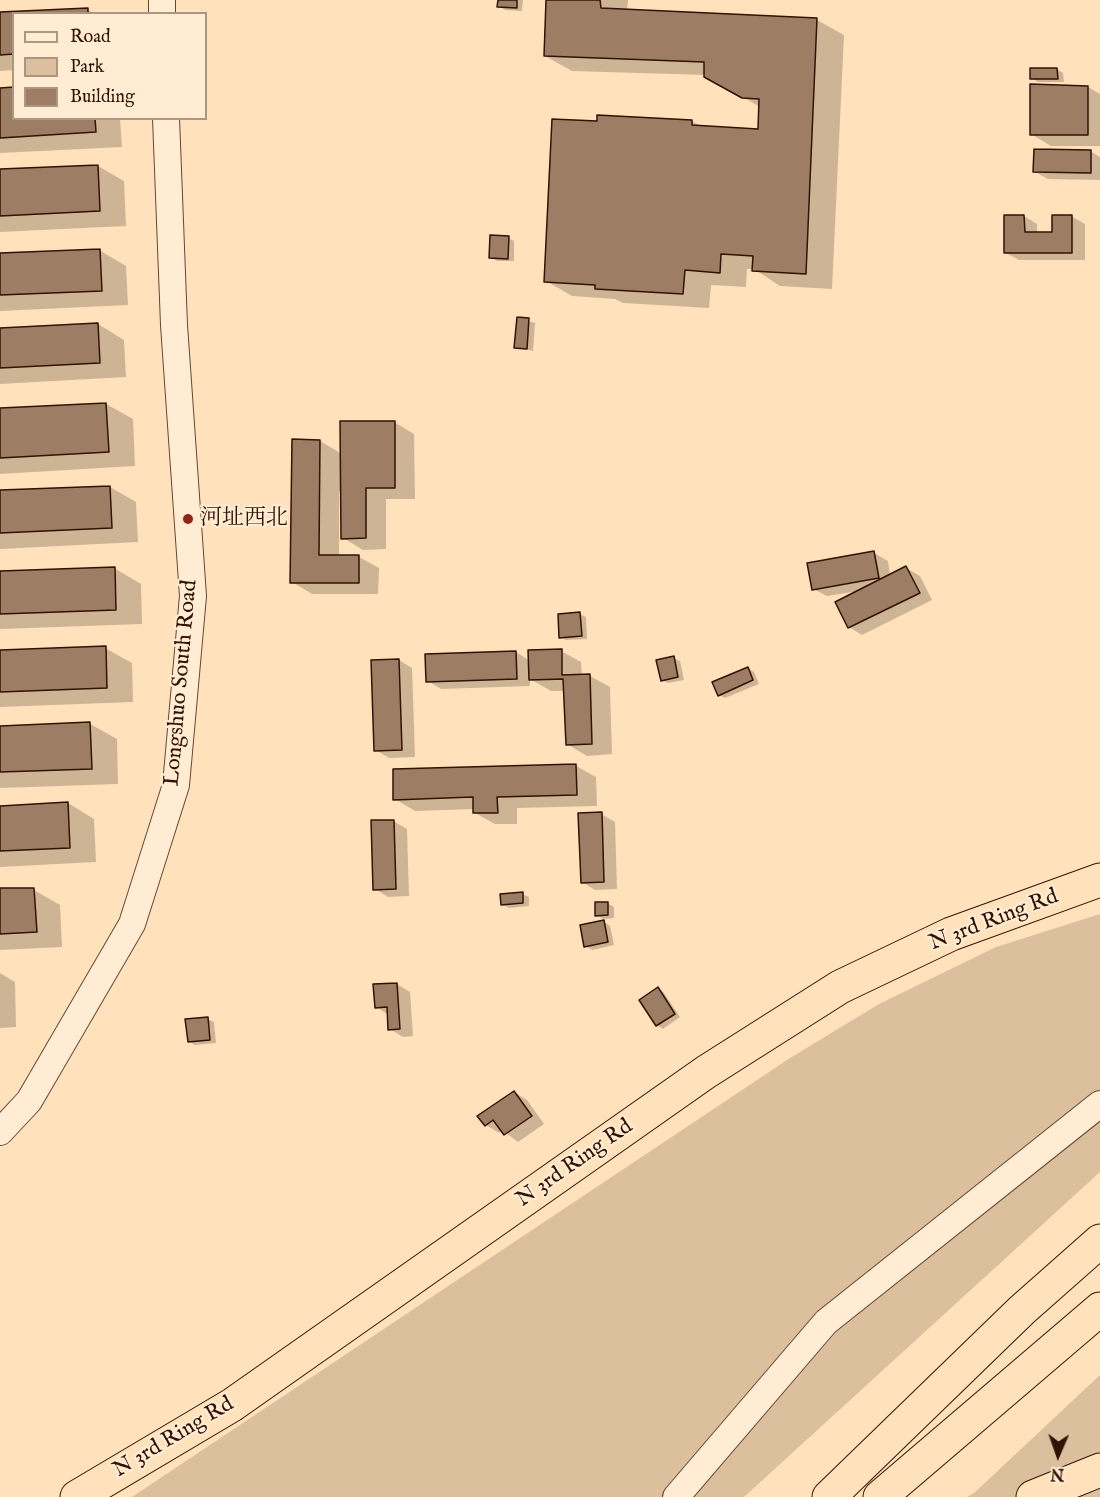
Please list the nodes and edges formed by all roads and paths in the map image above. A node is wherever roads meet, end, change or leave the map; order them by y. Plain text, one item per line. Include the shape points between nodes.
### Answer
1 (166, 120) edge
2 (1100, 880) edge
3 (1100, 1104) edge
4 (0, 1132) edge
5 (1100, 1241) edge
6 (1100, 1309) edge
7 (1100, 1470) edge
8 (77, 1497) edge
9 (676, 1497) edge
10 (829, 1497) edge
11 (880, 1497) edge
12 (1033, 1497) edge

1 - 4 street, Longshuo South Road via 174,325 194,596 176,785 132,924 29,1101
2 - 8 highway, N 3rd Ring Rd via 951,934 840,987 706,1072 232,1405
3 - 9 street via 826,1322
5 - 10 highway via 1022,1310
6 - 11 highway
7 - 12 highway

